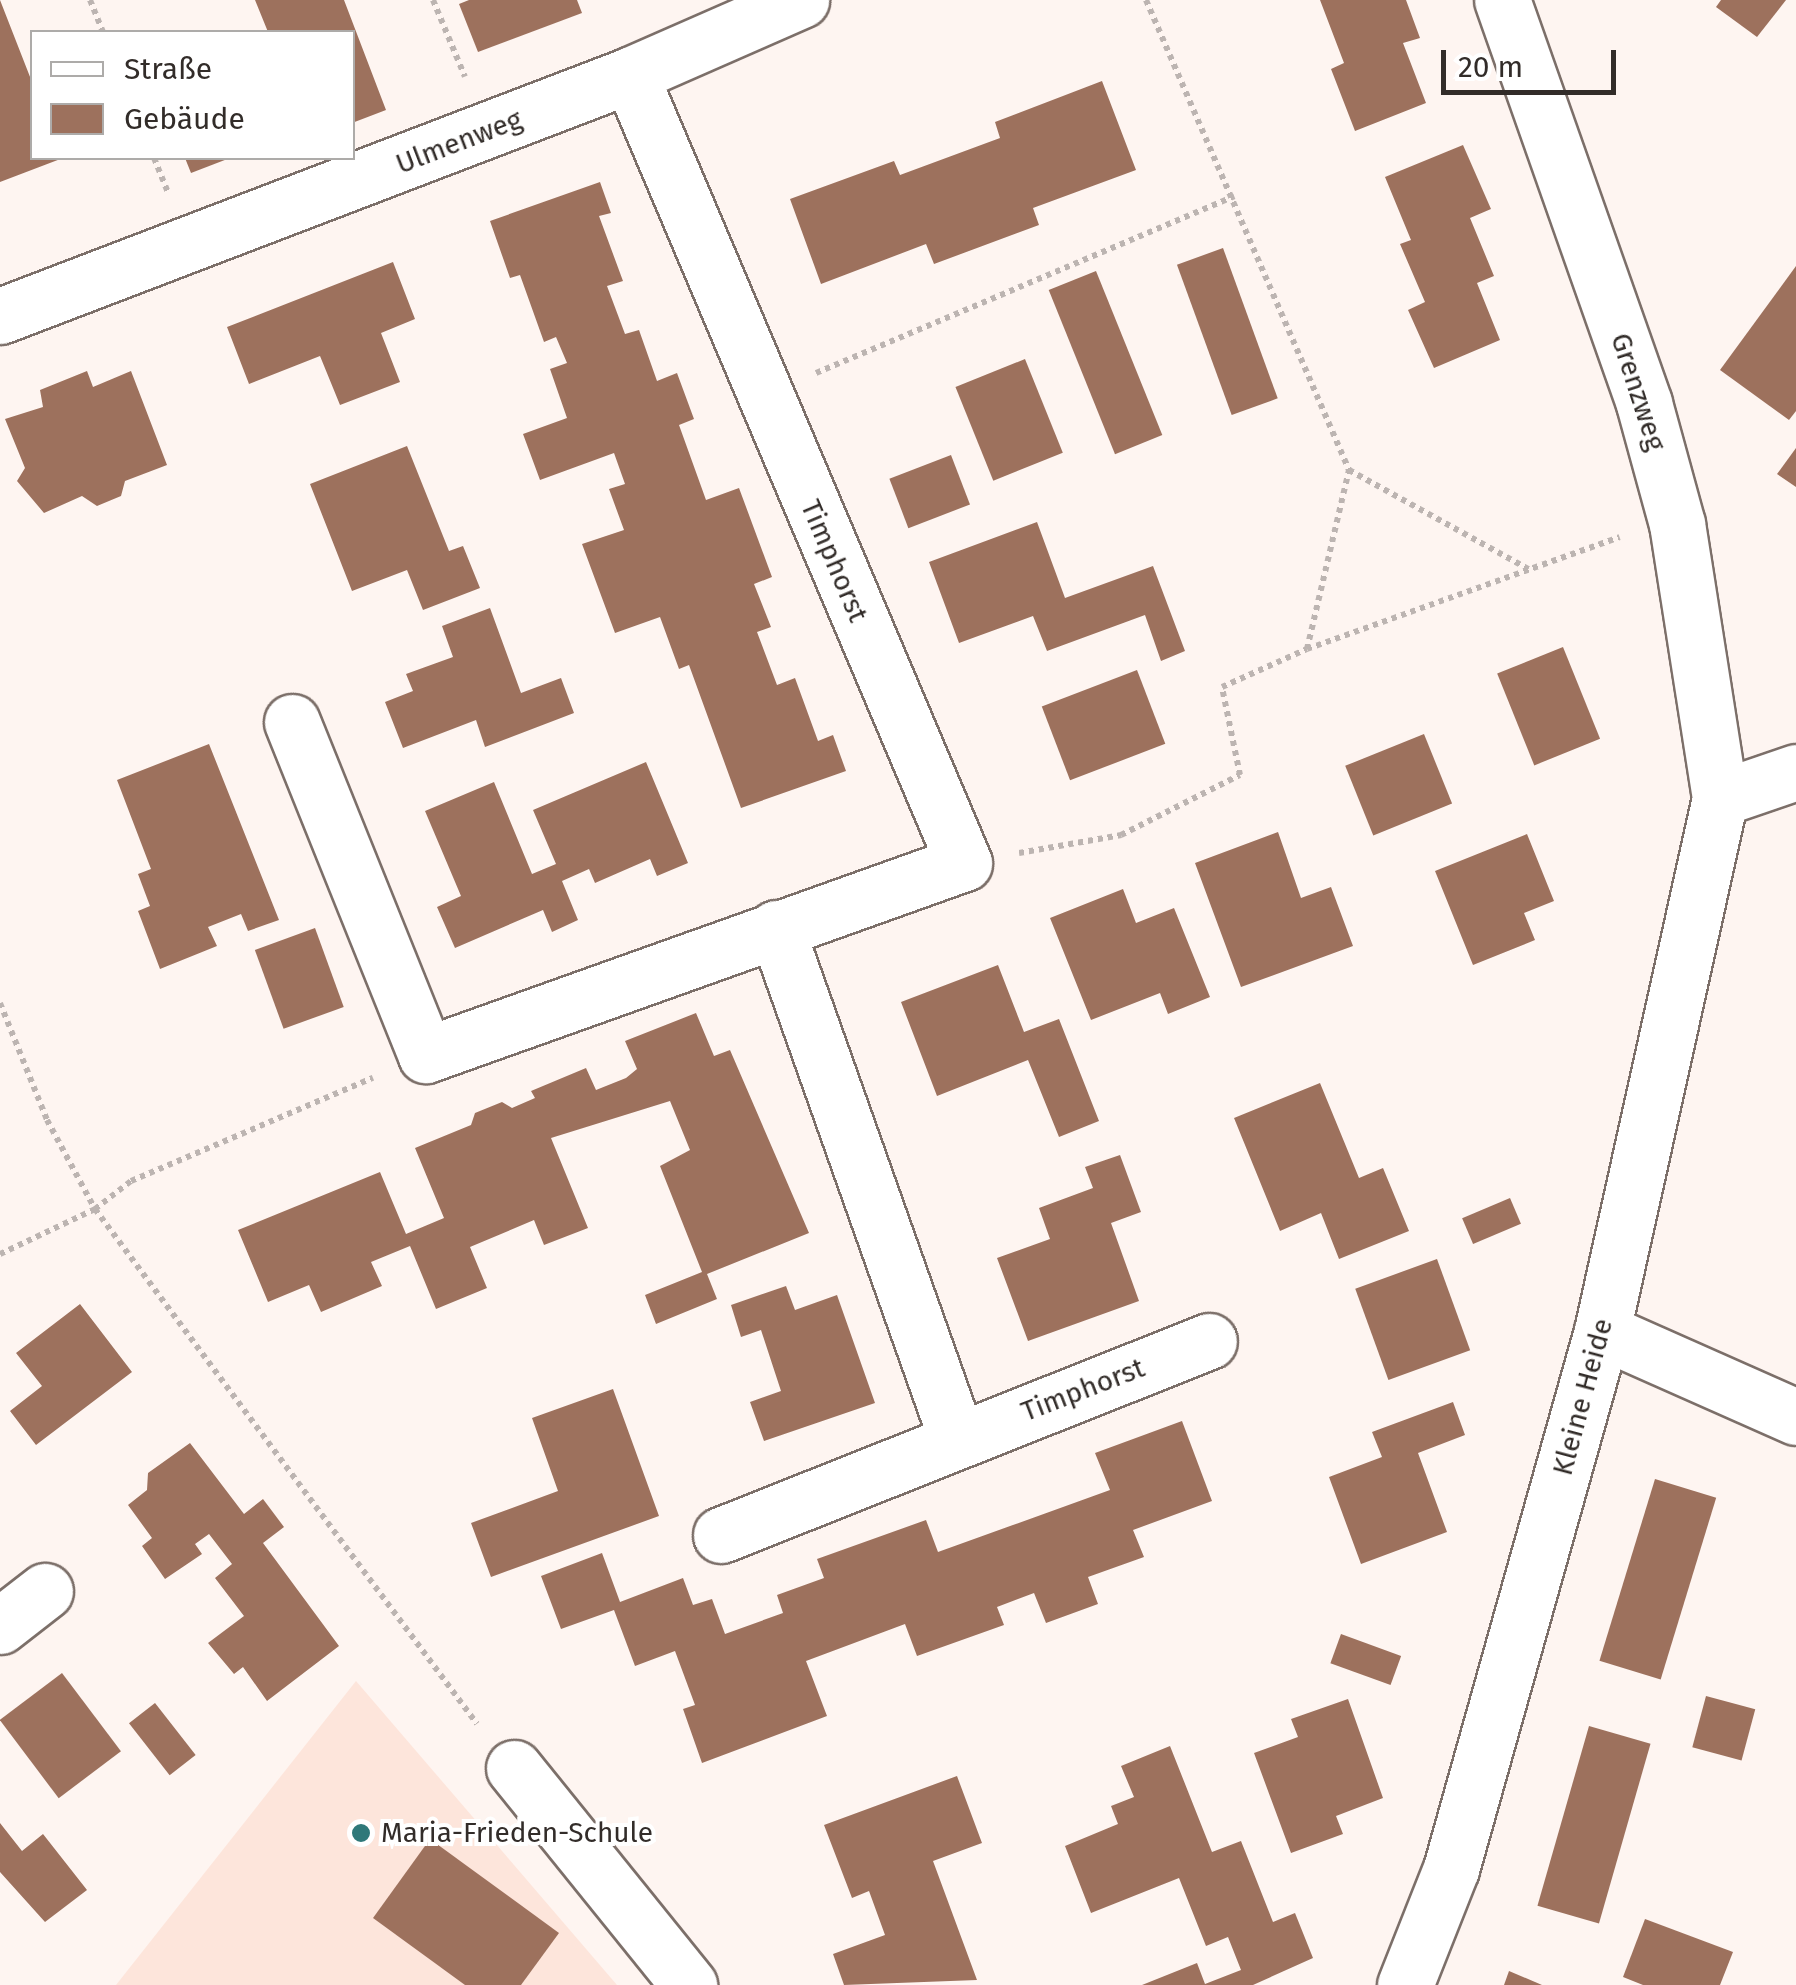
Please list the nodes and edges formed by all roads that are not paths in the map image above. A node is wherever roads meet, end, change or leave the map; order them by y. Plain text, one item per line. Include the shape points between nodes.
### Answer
1 (801, 0) edge
2 (1502, 0) edge
3 (630, 75) junction
4 (0, 316) edge
5 (292, 722) dead end
6 (1796, 772) edge
7 (1720, 798) junction
8 (776, 928) junction
9 (1602, 1332) junction
10 (1209, 1341) dead end
11 (1796, 1417) edge
12 (957, 1439) junction
13 (721, 1535) dead end
14 (44, 1592) dead end
15 (0, 1626) edge
16 (514, 1768) road end
17 (689, 1985) edge
18 (1405, 1985) edge

1 - 3 street, Ulmenweg
2 - 7 street, Grenzweg via 1644,403 1677,524
3 - 4 street, Ulmenweg
3 - 8 street, Timphorst via 964,863
5 - 8 street via 426,1055
6 - 7 street
7 - 9 street, Kleine Heide
8 - 12 street
9 - 11 street
9 - 18 street, Kleine Heide via 1451,1869
10 - 12 street, Timphorst
12 - 13 street, Timphorst
14 - 15 street
16 - 17 street

